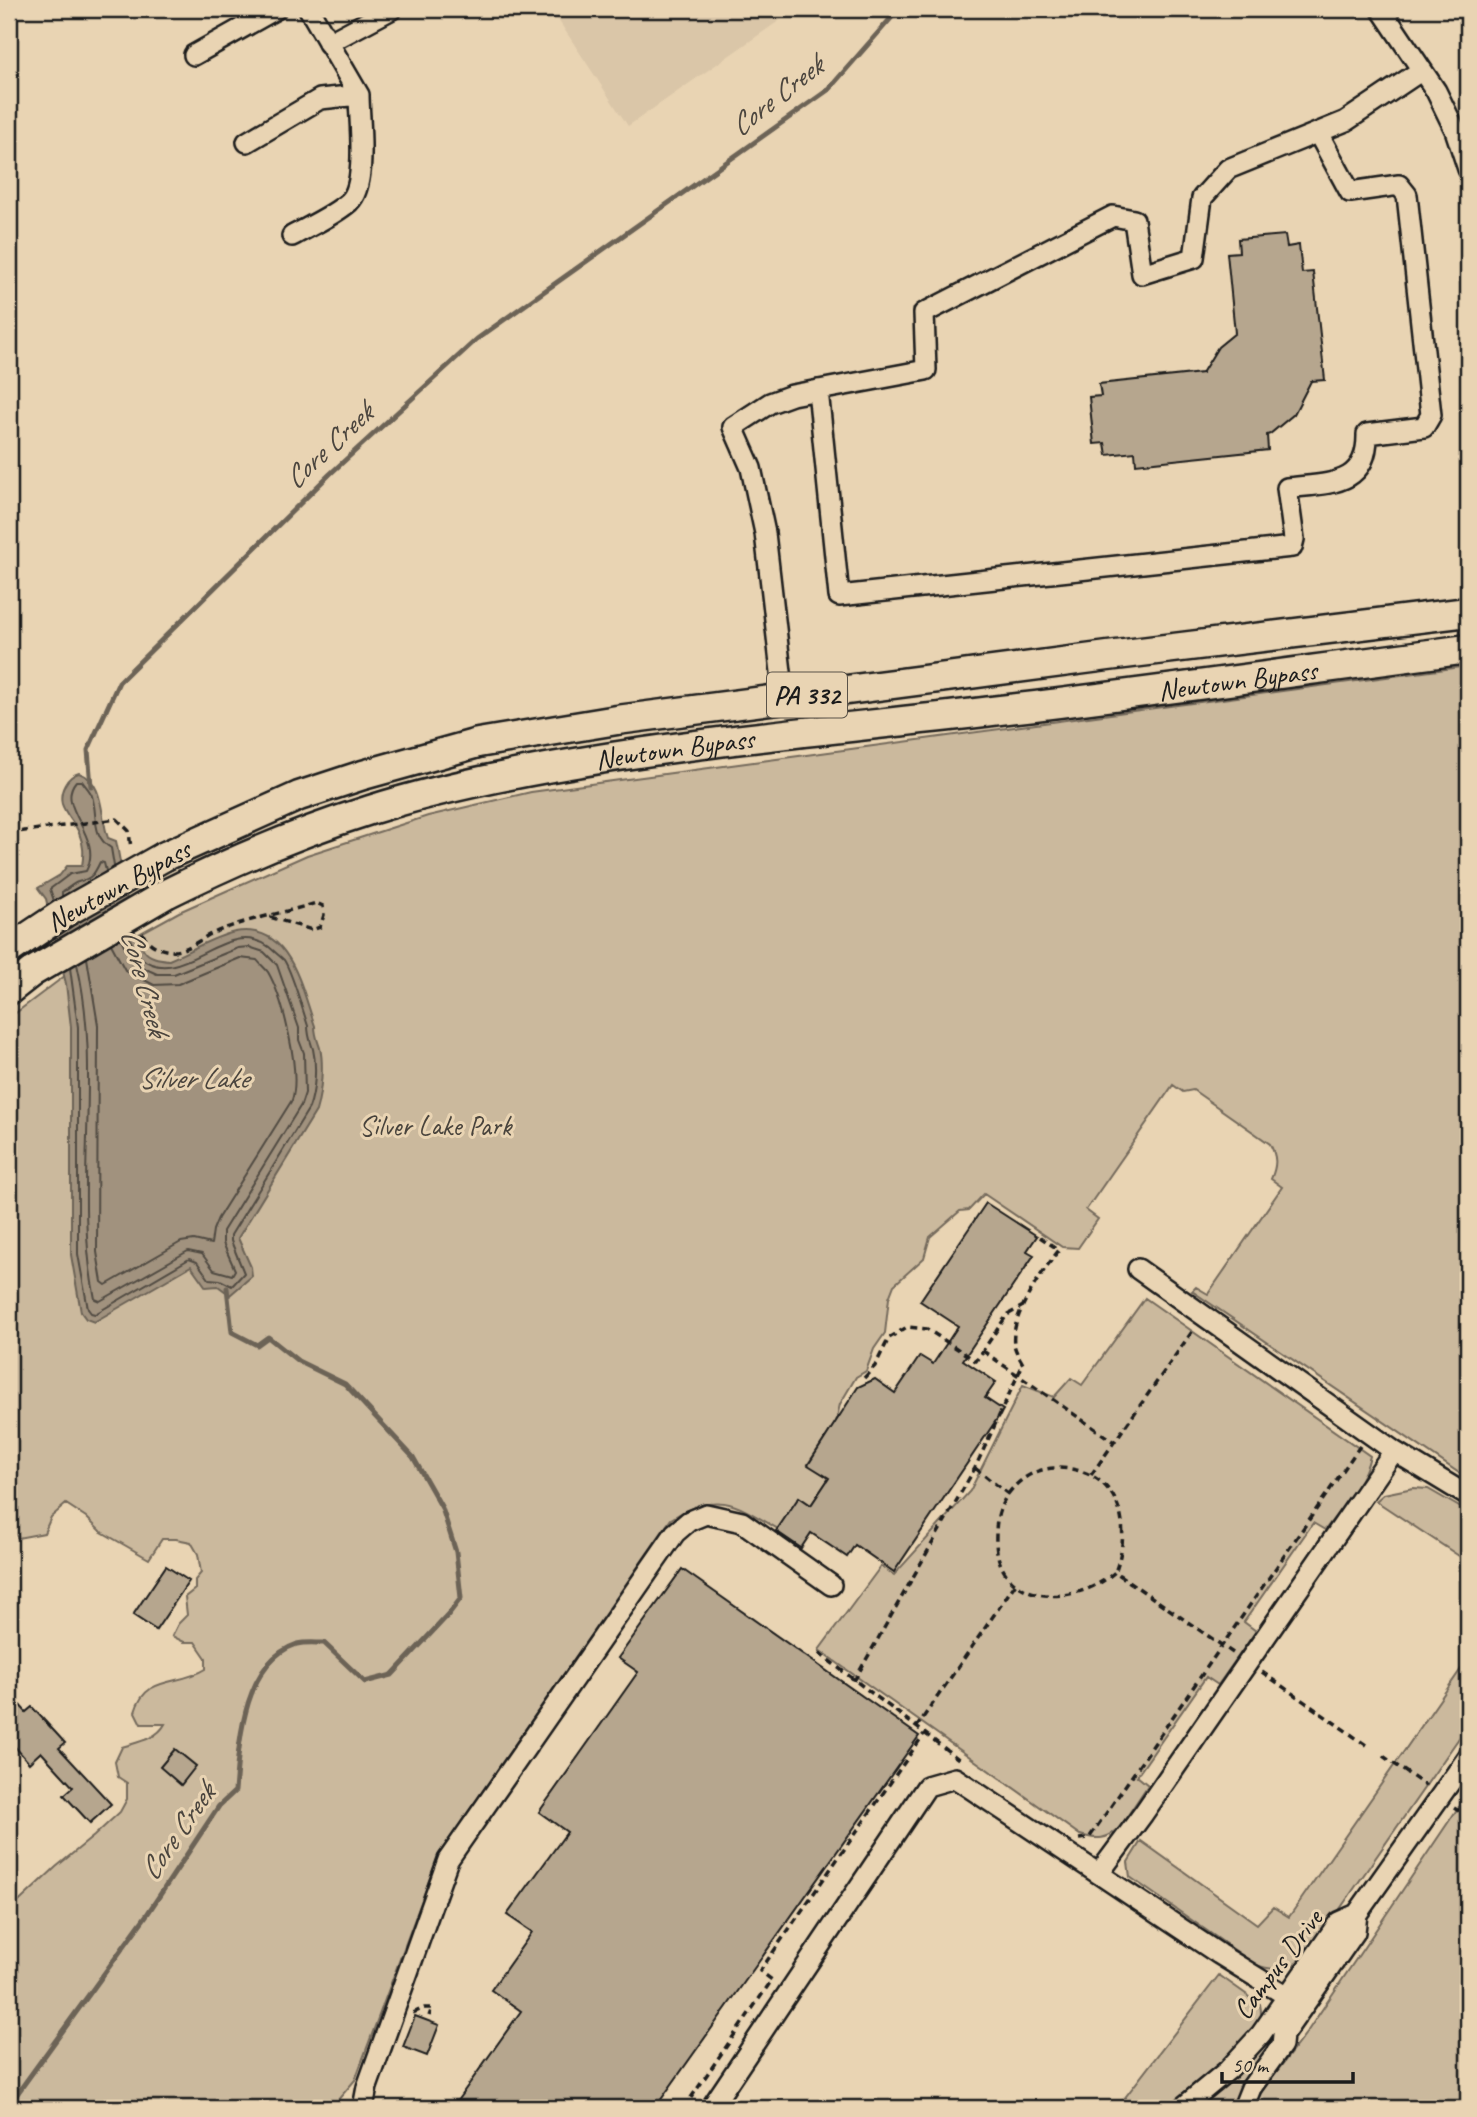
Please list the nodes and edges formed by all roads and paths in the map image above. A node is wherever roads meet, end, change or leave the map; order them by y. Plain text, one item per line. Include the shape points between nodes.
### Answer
1 (276, 9) edge
2 (309, 9) edge
3 (392, 9) edge
4 (1381, 9) edge
5 (328, 43) junction
6 (194, 55) dead end
7 (1422, 70) junction
8 (359, 95) junction
9 (1318, 132) junction
10 (247, 142) dead end
11 (1468, 170) edge
12 (292, 236) dead end
13 (818, 390) junction
14 (1468, 612) edge
15 (1468, 649) edge
16 (784, 698) junction
17 (9, 834) edge
18 (131, 850) dead end
19 (270, 917) junction
20 (141, 932) dead end
21 (17, 945) edge
22 (9, 990) edge
23 (1040, 1237) dead end
24 (1138, 1269) dead end
25 (1023, 1306) junction
26 (1204, 1336) dead end
27 (983, 1351) junction
28 (1018, 1376) junction
29 (864, 1378) dead end
30 (1114, 1442) junction
31 (1360, 1445) dead end
32 (1394, 1451) junction
33 (975, 1468) junction
34 (1091, 1475) junction
35 (1008, 1494) junction
36 (1468, 1496) edge
37 (1115, 1572) junction
38 (1016, 1583) junction
39 (831, 1585) dead end
40 (1222, 1645) junction
41 (818, 1653) dead end
42 (1238, 1656) dead end
43 (1258, 1670) dead end
44 (854, 1681) junction
45 (916, 1728) junction
46 (924, 1734) junction
47 (1366, 1745) dead end
48 (1383, 1756) dead end
49 (1468, 1757) edge
50 (967, 1765) dead end
51 (1428, 1788) dead end
52 (1452, 1805) dead end
53 (1468, 1816) edge
54 (1073, 1838) dead end
55 (1100, 1872) junction
56 (1295, 2001) junction
57 (363, 2108) edge
58 (684, 2108) edge
59 (711, 2108) edge
60 (1182, 2108) edge
61 (1243, 2108) edge

1 - 6 street
2 - 5 street
3 - 5 street
4 - 7 street
5 - 8 street
7 - 9 street via 1346,121
7 - 11 street via 1455,130
8 - 10 street via 320,99
8 - 12 street via 358,188 350,202
9 - 13 street via 1228,169 1202,198 1194,258 1142,274 1134,220 1113,216 924,313 926,370
9 - 13 street via 1350,192 1399,185 1407,195 1431,415 1424,427 1367,434 1367,451 1359,469 1340,481 1287,488 1292,547 839,596
13 - 16 street via 770,403 733,427 751,468 765,533
14 - 16 highway, Newtown Bypass / PA 332
15 - 22 highway, Newtown Bypass / PA 332, bridge via 689,746 499,777 373,809 299,834 166,894
16 - 21 highway, Newtown Bypass / PA 332, bridge via 559,729 444,752 299,796 165,856
17 - 18 path via 117,819 129,831
19 - 19 path via 316,903 323,906 320,927 312,929
19 - 20 path via 224,928 176,951 148,943
23 - 25 path via 1059,1250
24 - 32 street
25 - 27 path via 1007,1315
25 - 28 path via 1014,1342 1023,1364
26 - 30 path via 1193,1328
27 - 28 path
27 - 29 path via 976,1361 927,1329 907,1327 889,1338
28 - 30 path
28 - 33 path
30 - 34 path
31 - 40 path
32 - 36 street
32 - 55 street
33 - 35 path
33 - 44 path
34 - 35 path via 1047,1469 1022,1478
34 - 37 path via 1109,1491 1121,1514 1122,1551
35 - 38 path via 997,1515 995,1541 1001,1564
37 - 38 path via 1096,1587 1059,1598
37 - 40 path
38 - 45 path
39 - 57 street via 742,1522 706,1514 675,1533 448,1860
40 - 42 path
40 - 54 path via 1089,1838
41 - 44 path
43 - 47 path
44 - 45 path
45 - 46 path
46 - 50 path
46 - 58 path via 760,1971 772,1979
48 - 51 path
49 - 56 street, Campus Drive via 1357,1914 1339,1923
52 - 53 path
55 - 56 street
55 - 59 street via 955,1778 928,1786
56 - 60 street, Campus Drive via 1228,2070
56 - 61 street, Campus Drive via 1282,2045 1251,2088

